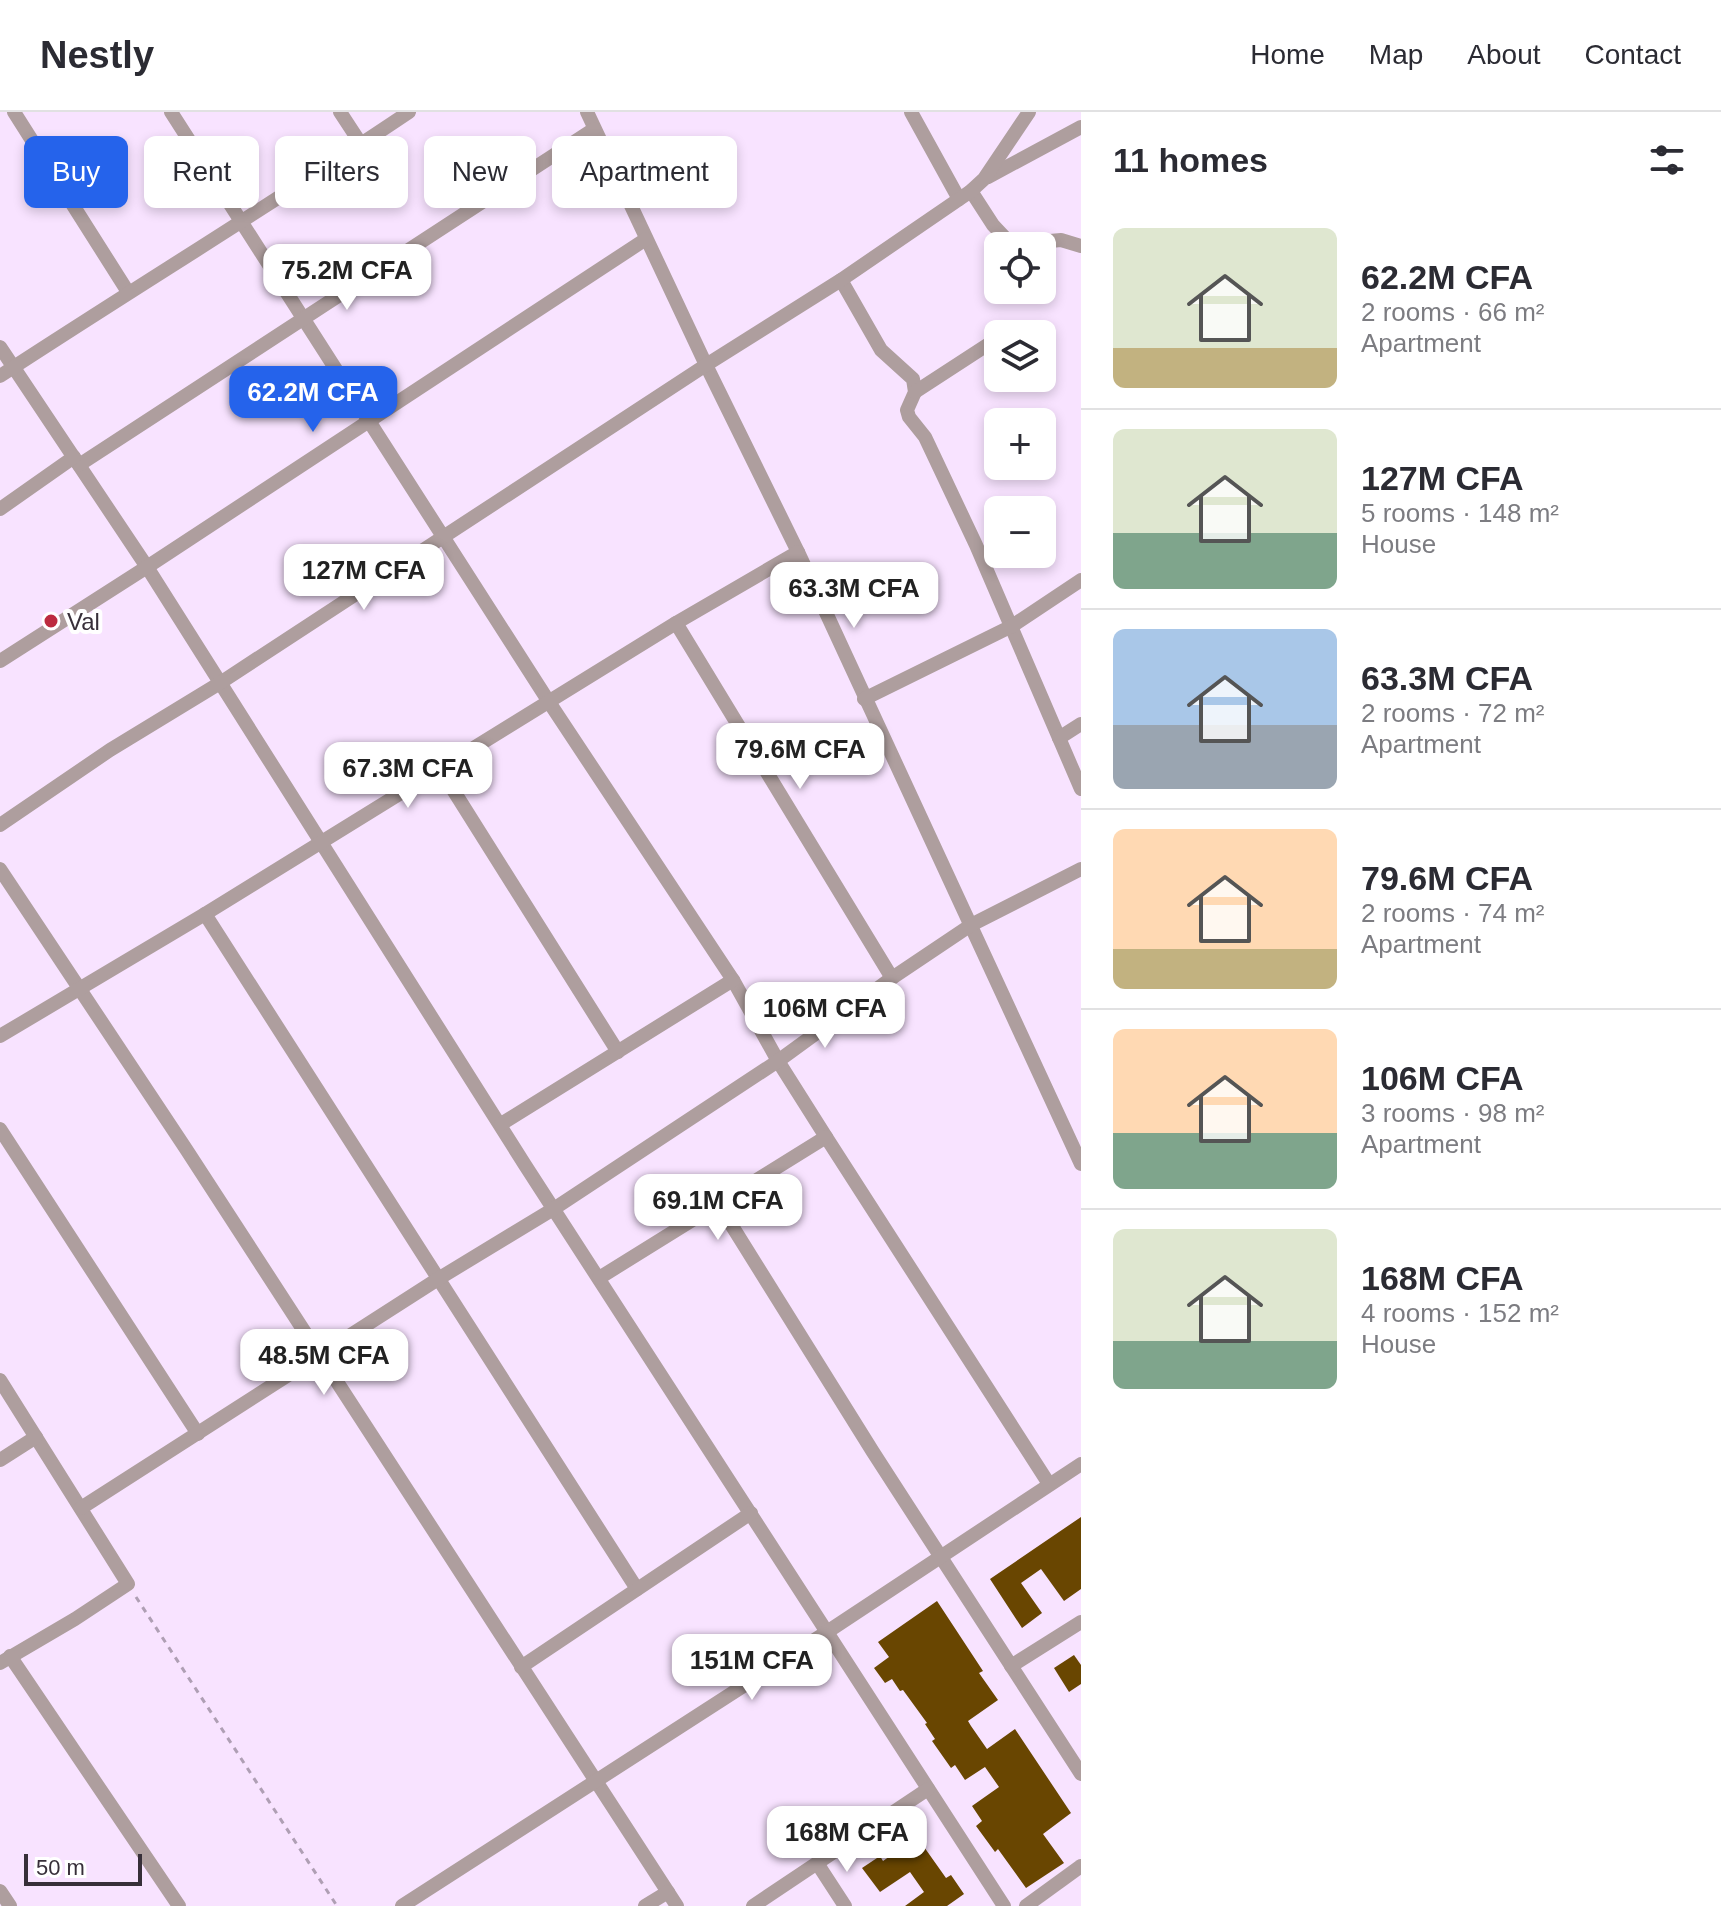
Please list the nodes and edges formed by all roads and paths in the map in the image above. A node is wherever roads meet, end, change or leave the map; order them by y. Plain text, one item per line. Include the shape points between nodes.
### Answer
1 (14, 112) edge
2 (171, 112) edge
3 (340, 112) edge
4 (409, 112) edge
5 (587, 112) edge
6 (928, 112) edge
7 (1029, 112) edge
8 (915, 118) edge
9 (1081, 127) edge
10 (594, 129) junction
11 (356, 136) edge
12 (373, 136) edge
13 (984, 179) junction
14 (965, 195) junction
15 (275, 201) edge
16 (242, 223) junction
17 (646, 239) junction
18 (1081, 246) edge
19 (841, 280) junction
20 (128, 292) junction
21 (303, 318) junction
22 (0, 347) edge
23 (984, 347) edge
24 (706, 365) junction
25 (6, 372) edge
26 (915, 392) junction
27 (369, 419) junction
28 (76, 461) junction
29 (0, 509) edge
30 (443, 537) junction
31 (798, 552) junction
32 (147, 567) junction
33 (1081, 580) edge
34 (676, 623) junction
35 (1012, 626) junction
36 (0, 661) edge
37 (220, 683) junction
38 (864, 699) junction
39 (549, 702) junction
40 (1081, 724) edge
41 (1059, 738) junction
42 (440, 769) junction
43 (1081, 789) edge
44 (0, 825) edge
45 (320, 841) junction
46 (0, 869) edge
47 (1081, 869) edge
48 (205, 914) junction
49 (971, 925) junction
50 (892, 978) junction
51 (733, 980) junction
52 (81, 990) junction
53 (0, 1036) edge
54 (618, 1052) junction
55 (778, 1061) junction
56 (501, 1124) junction
57 (0, 1129) edge
58 (826, 1137) junction
59 (1081, 1164) edge
60 (719, 1205) junction
61 (555, 1208) junction
62 (599, 1278) junction
63 (438, 1279) junction
64 (320, 1355) junction
65 (0, 1380) edge
66 (198, 1434) junction
67 (36, 1437) junction
68 (0, 1460) edge
69 (1081, 1464) edge
70 (1049, 1484) junction
71 (81, 1508) junction
72 (751, 1513) junction
73 (941, 1558) junction
74 (128, 1584) junction
75 (637, 1589) junction
76 (1081, 1622) edge
77 (827, 1632) junction
78 (5, 1660) edge
79 (1011, 1666) junction
80 (521, 1667) junction
81 (1081, 1774) edge
82 (595, 1781) junction
83 (928, 1789) junction
84 (817, 1863) junction
85 (1081, 1866) edge
86 (0, 1891) edge
87 (668, 1892) junction
88 (10, 1906) edge
89 (179, 1906) edge
90 (337, 1906) edge
91 (402, 1906) edge
92 (645, 1906) edge
93 (677, 1906) edge
94 (753, 1906) edge
95 (845, 1906) edge
96 (1004, 1906) edge
97 (1026, 1906) edge

1 - 20 street
2 - 16 street
3 - 11 street
4 - 12 street
5 - 10 street
6 - 8 street
7 - 13 street
8 - 14 street
9 - 13 street
10 - 17 street
10 - 21 street
13 - 14 street
14 - 18 street via 1008,241 1061,240
14 - 19 street
15 - 16 street
16 - 20 street
16 - 21 street
17 - 24 street
17 - 27 street
19 - 24 street
19 - 26 street via 881,350 913,379
20 - 25 street
21 - 27 street
21 - 28 street
22 - 25 street
23 - 26 street
24 - 30 street
24 - 31 street
25 - 28 street
26 - 35 street via 909,417 925,437
27 - 30 street
27 - 32 street
28 - 29 street
28 - 32 street
30 - 37 street
30 - 39 street
31 - 34 street
31 - 38 street
32 - 36 street
32 - 37 street
33 - 35 street
34 - 39 street
34 - 50 street
35 - 38 street
35 - 41 street
37 - 44 street
37 - 45 street
38 - 49 street
39 - 42 street
39 - 51 street
40 - 41 street
41 - 43 street
42 - 45 street
42 - 54 street
45 - 48 street
45 - 56 street
46 - 52 street
47 - 49 street
48 - 52 street
48 - 63 street
49 - 50 street
49 - 59 street
50 - 55 street
51 - 54 street
51 - 55 street
52 - 53 street
52 - 64 street
54 - 56 street
55 - 58 street
55 - 61 street
56 - 61 street
57 - 66 street
58 - 60 street
58 - 70 street
60 - 62 street
60 - 73 street
61 - 62 street
61 - 63 street
62 - 72 street
63 - 64 street
63 - 75 street
64 - 66 street
64 - 80 street
65 - 67 street
66 - 71 street
67 - 68 street
67 - 71 street
69 - 70 street
70 - 73 street
71 - 74 street
72 - 75 street
72 - 77 street
73 - 77 street
73 - 79 street
74 - 78 street
74 - 90 path
75 - 80 street
76 - 79 street
77 - 82 street
77 - 83 street
78 - 89 street
79 - 81 street
80 - 82 street
82 - 87 street
82 - 91 street
83 - 84 street
83 - 96 street
84 - 94 street
84 - 95 street
85 - 97 street
86 - 88 street
87 - 92 street
87 - 93 street

